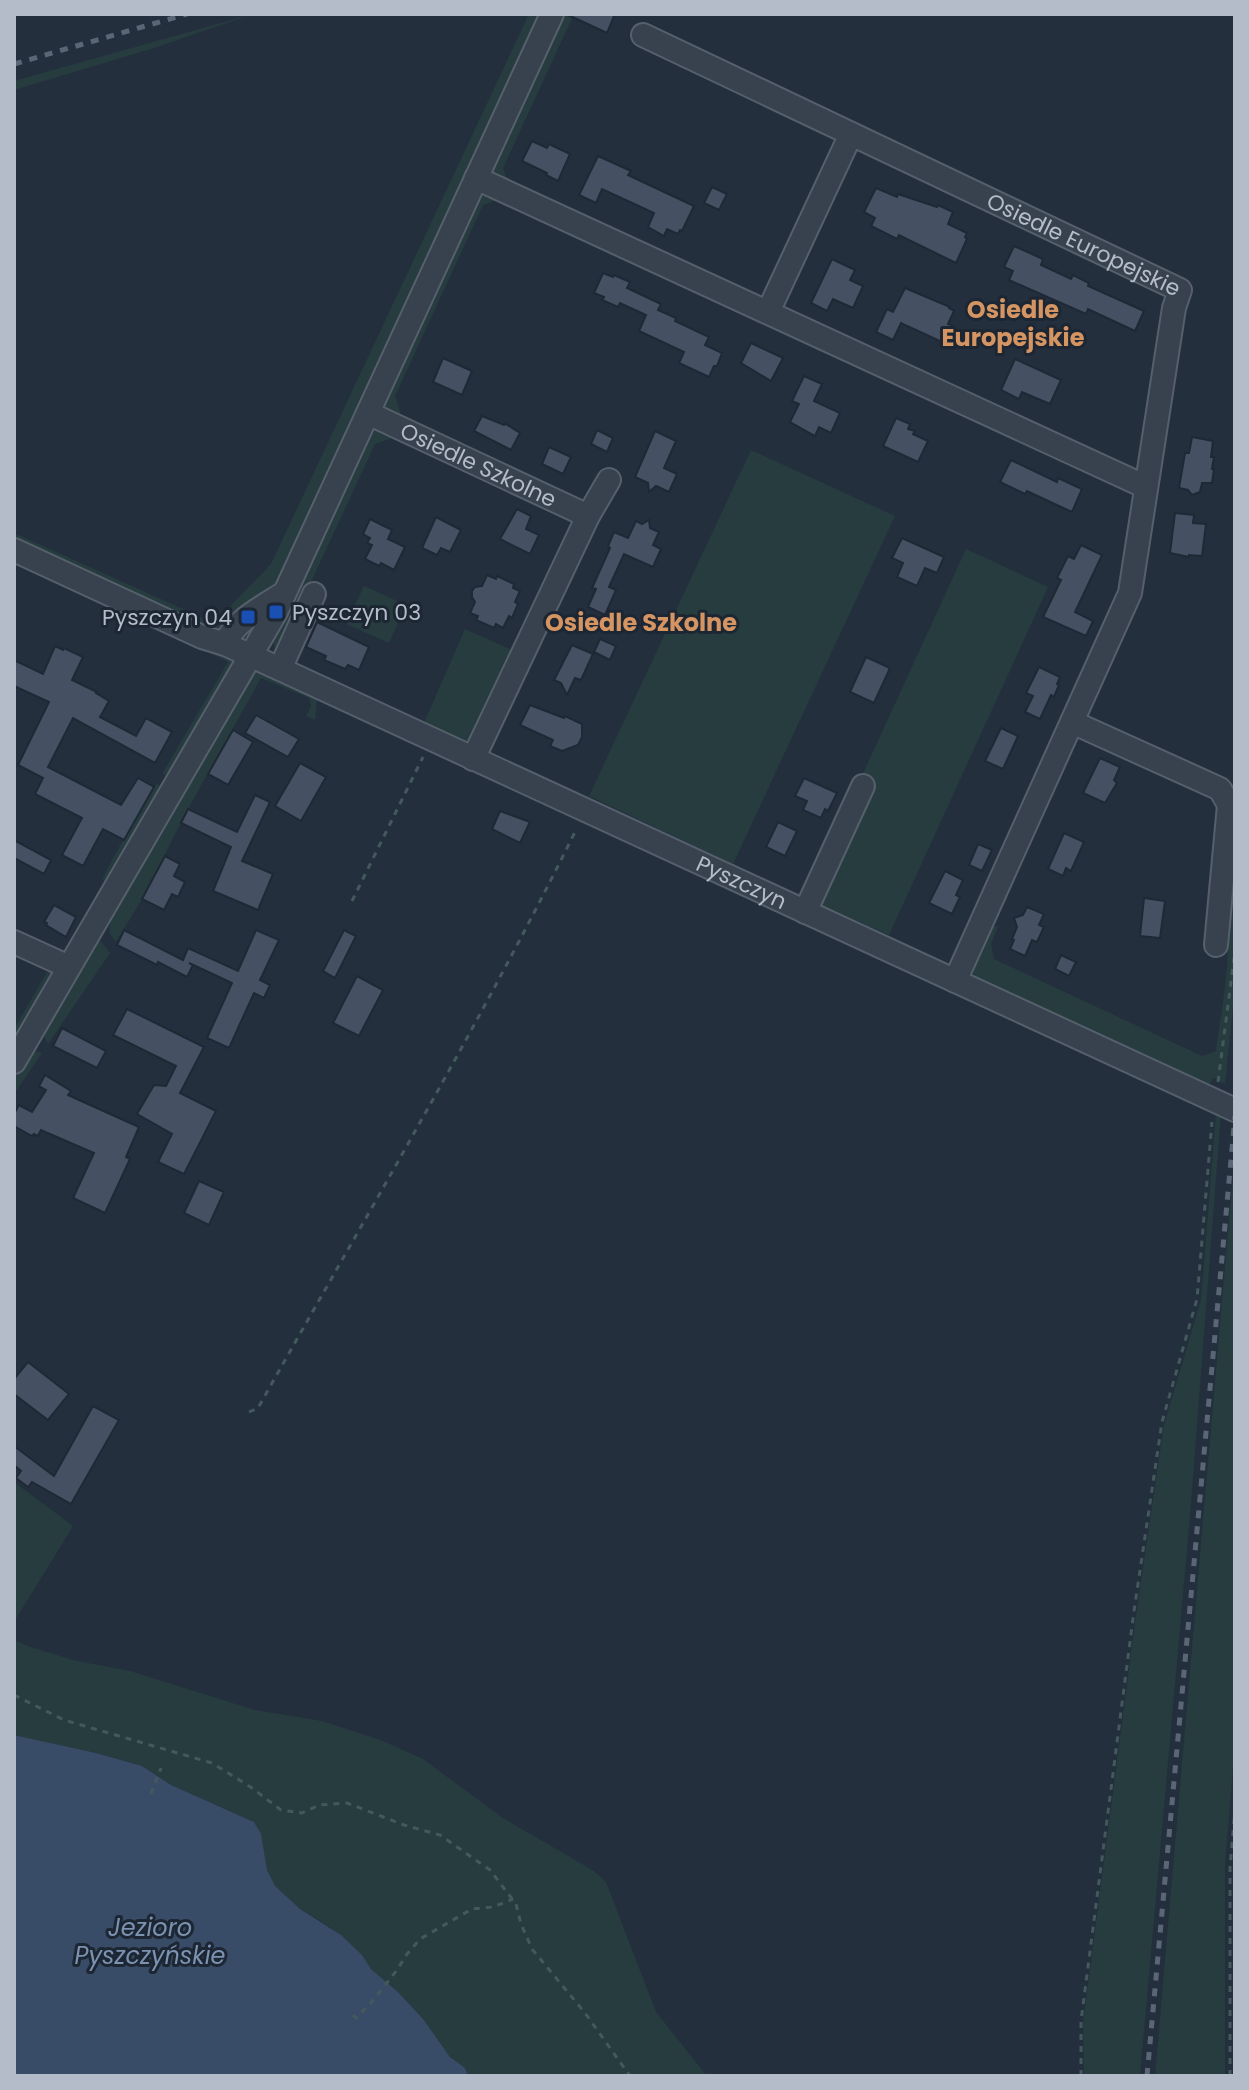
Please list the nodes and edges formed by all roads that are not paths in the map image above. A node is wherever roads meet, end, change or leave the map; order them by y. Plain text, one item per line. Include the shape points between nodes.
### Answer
1 (552, 14) edge
2 (643, 35) dead end
3 (851, 134) junction
4 (476, 178) junction
5 (768, 312) junction
6 (368, 413) junction
7 (609, 480) dead end
8 (1146, 487) junction
9 (588, 516) junction
10 (14, 550) edge
11 (286, 592) junction
12 (314, 594) dead end
13 (225, 644) junction
14 (250, 655) junction
15 (280, 669) junction
16 (1072, 722) junction
17 (473, 759) junction
18 (863, 786) dead end
19 (805, 912) junction
20 (14, 942) edge
21 (1225, 946) edge
22 (69, 967) junction
23 (955, 981) junction
24 (14, 1062) edge
25 (1235, 1110) edge

1 - 4 street
2 - 3 street, Osiedle Europejskie
3 - 5 street
3 - 8 street, Osiedle Europejskie via 1180,290
4 - 5 street
4 - 6 street
5 - 8 street
6 - 9 street, Osiedle Szkolne
6 - 11 street
7 - 9 street
8 - 16 street, Osiedle Europejskie via 1130,593
9 - 17 street
10 - 13 street, Pyszczyn
11 - 13 street via 242,622
11 - 14 street
12 - 15 street
13 - 14 street, Pyszczyn
14 - 15 street, Pyszczyn
14 - 22 street
15 - 17 street, Pyszczyn
16 - 21 street via 1220,789 1229,805
16 - 23 street, Osiedle Europejskie
17 - 19 street, Pyszczyn
18 - 19 street
19 - 23 street, Pyszczyn
20 - 22 street
22 - 24 street
23 - 25 street, Pyszczyn

